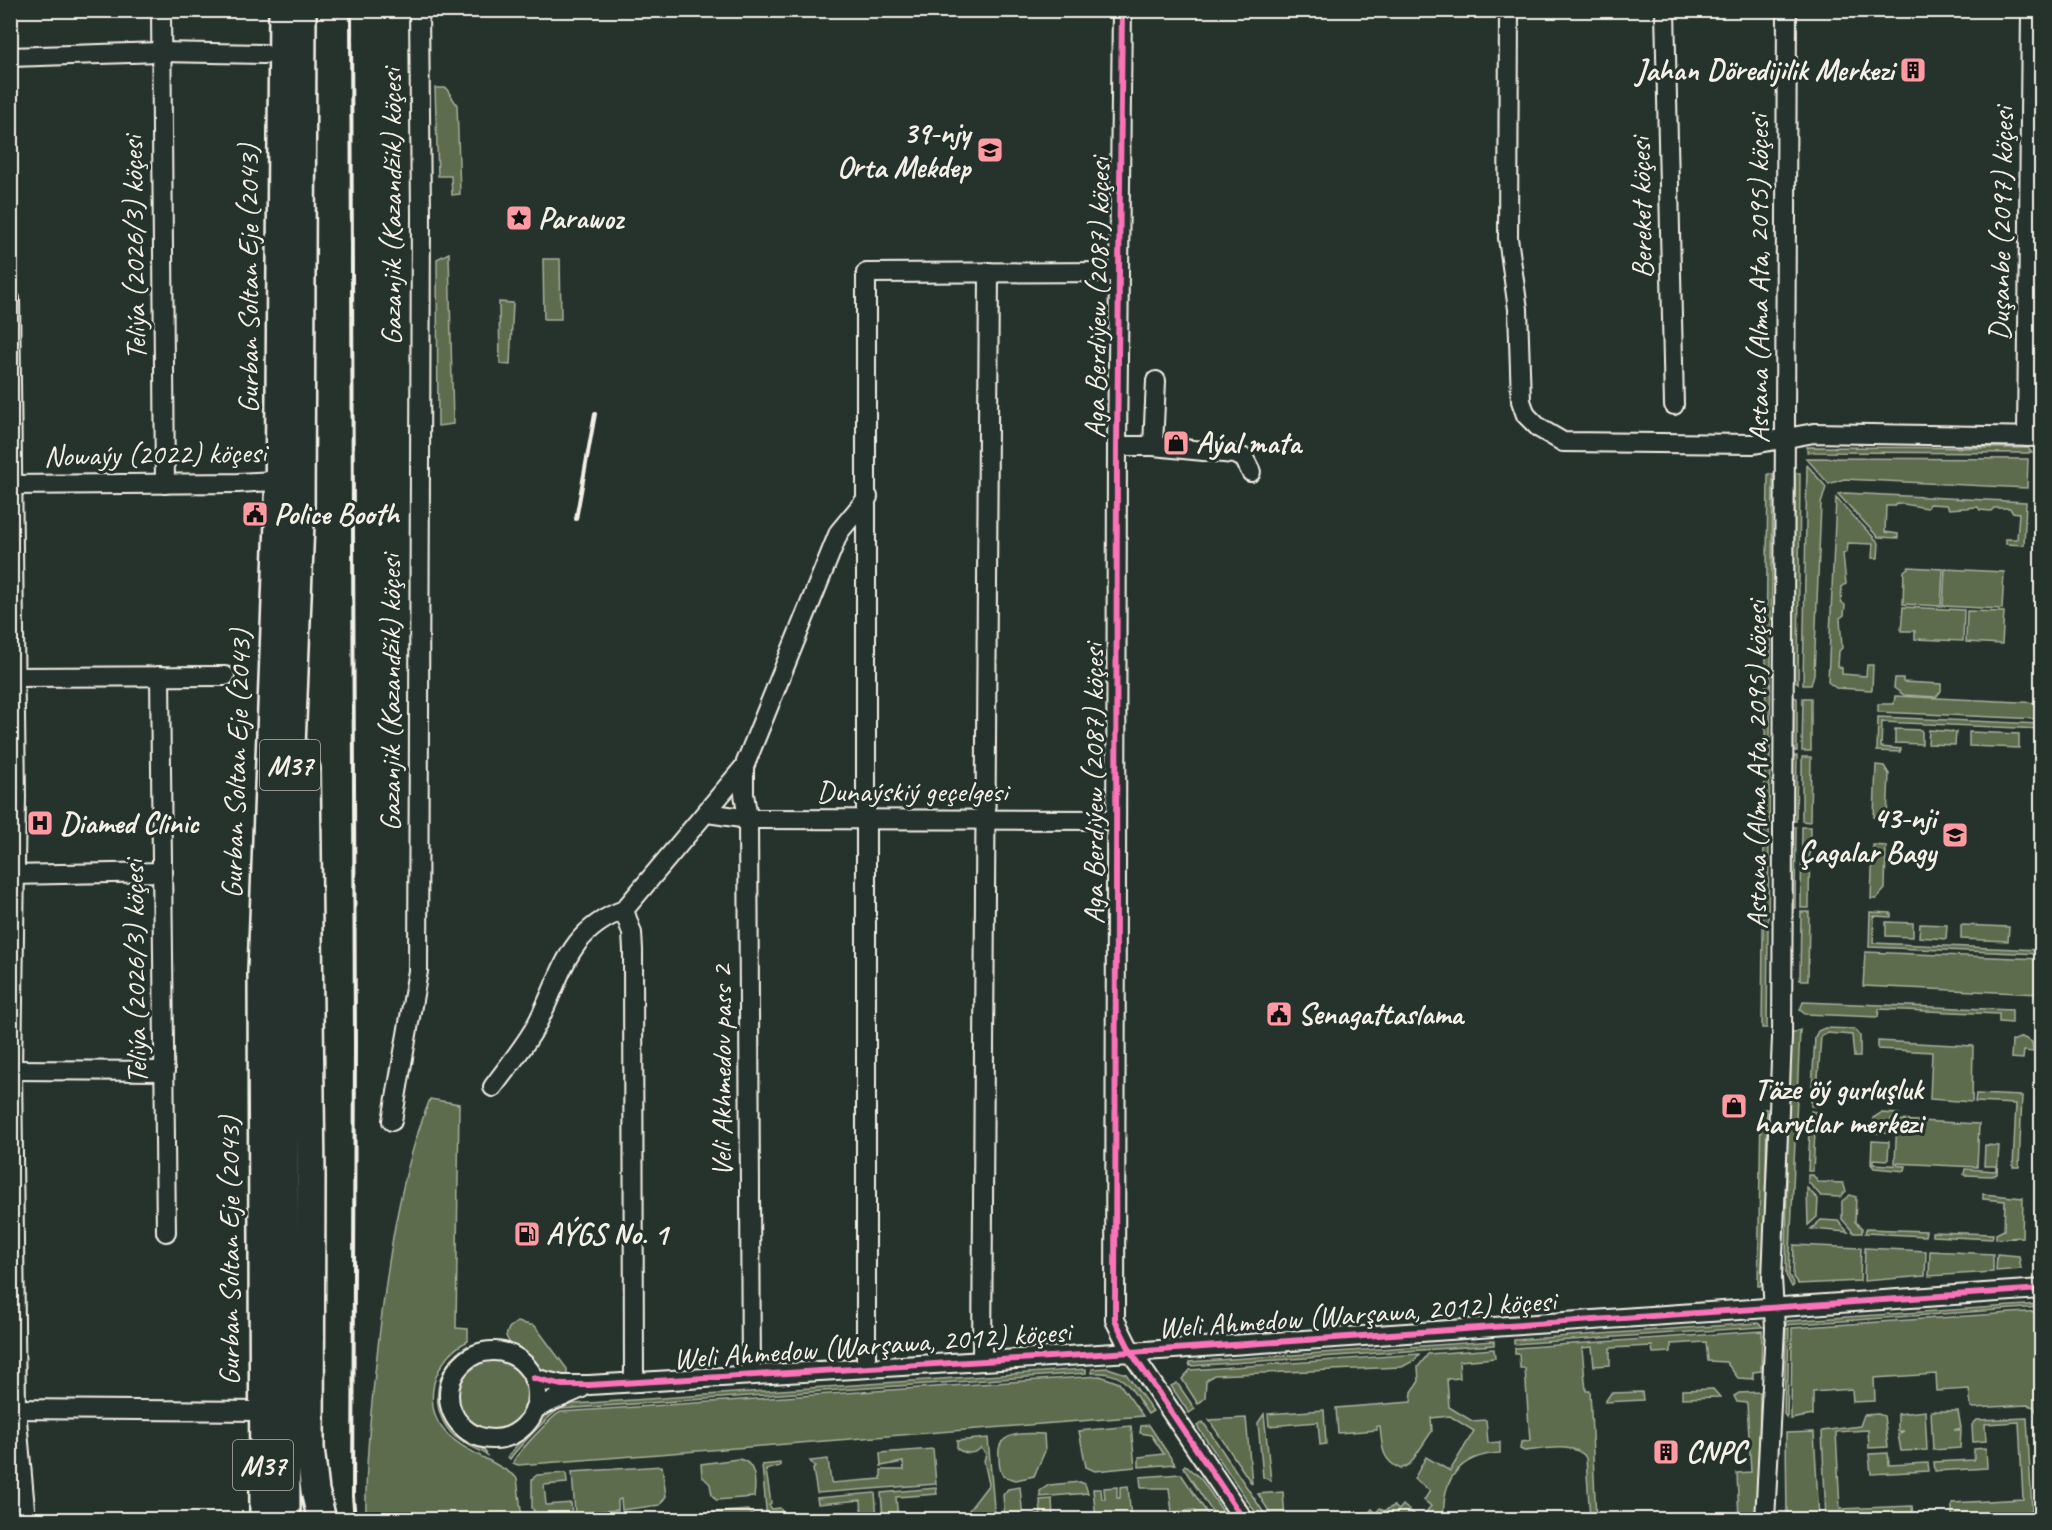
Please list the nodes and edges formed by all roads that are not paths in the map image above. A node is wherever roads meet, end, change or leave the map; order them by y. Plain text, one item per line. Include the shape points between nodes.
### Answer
1 (160, 10) edge
2 (283, 10) edge
3 (302, 10) edge
4 (419, 10) edge
5 (1122, 10) edge
6 (1509, 10) edge
7 (1665, 10) edge
8 (1787, 10) edge
9 (2031, 10) edge
10 (160, 52) junction
11 (264, 54) dead end
12 (10, 57) edge
13 (989, 272) junction
14 (1119, 272) junction
15 (10, 299) edge
16 (1156, 381) dead end
17 (1674, 405) dead end
18 (2034, 437) edge
19 (1786, 439) junction
20 (1117, 446) junction
21 (1153, 446) junction
22 (1251, 472) dead end
23 (290, 480) junction
24 (165, 484) junction
25 (11, 485) edge
26 (868, 497) junction
27 (160, 676) junction
28 (225, 676) dead end
29 (12, 677) edge
30 (292, 712) junction
31 (744, 767) junction
32 (13, 797) edge
33 (708, 813) junction
34 (748, 819) junction
35 (868, 819) junction
36 (985, 820) junction
37 (1116, 820) junction
38 (163, 872) junction
39 (13, 875) edge
40 (624, 910) junction
41 (13, 936) edge
42 (11, 1070) edge
43 (165, 1071) junction
44 (493, 1087) dead end
45 (392, 1121) dead end
46 (166, 1232) dead end
47 (2042, 1289) edge
48 (1774, 1308) junction
49 (13, 1309) edge
50 (1131, 1352) junction
51 (982, 1360) junction
52 (866, 1368) junction
53 (751, 1375) junction
54 (533, 1378) junction
55 (634, 1382) junction
56 (590, 1385) junction
57 (13, 1409) edge
58 (534, 1409) junction
59 (262, 1412) junction
60 (26, 1520) edge
61 (264, 1520) edge
62 (286, 1520) edge
63 (322, 1520) edge
64 (1244, 1520) edge
65 (1765, 1520) edge

1 - 10 street, Teliýa (2026/3) köçesi
2 - 23 highway, Gurban Soltan Eje (2043) / M37
3 - 23 highway, Gurban Soltan Eje (2043) / M37
4 - 45 street, Gazanjik (Kazandžik) köçesi via 417,971
5 - 14 street, Aga Berdiýew (2087) köçesi
6 - 19 street via 1508,238 1518,309 1521,401 1526,415 1563,442 1754,444
7 - 17 street, Bereket köçesi
8 - 19 street, Astana (Alma Ata, 2095) köçesi
9 - 18 street, Duşanbe (2097) köçesi
10 - 11 street
10 - 12 street
10 - 24 street, Teliýa (2026/3) köçesi
13 - 14 street
13 - 26 street via 866,273
13 - 36 street
14 - 20 street, Aga Berdiýew (2087) köçesi
15 - 25 street
16 - 21 street
18 - 19 street via 1814,433
19 - 48 street, Astana (Alma Ata, 2095) köçesi via 1782,1038
20 - 21 street
20 - 37 street, Aga Berdiýew (2087) köçesi
21 - 22 street via 1234,454 1244,458
23 - 24 street, Nowaýy (2022) köçesi
23 - 30 highway, Gurban Soltan Eje (2043) / M37
23 - 59 highway, Gurban Soltan Eje (2043) / M37 via 262,972
24 - 25 street, Nowaýy (2022) köçesi
25 - 29 street
26 - 31 street via 839,532
26 - 35 street
27 - 28 street
27 - 29 street
27 - 38 street, Teliýa (2026/3) köçesi
29 - 32 street
30 - 62 highway, Gurban Soltan Eje (2043) / M37 via 283,944
30 - 63 highway via 307,771 310,1448
31 - 33 street
31 - 34 street, Veli Akhmedov pass 2
32 - 39 street
33 - 34 street, Dunaýskiý geçelgesi
33 - 40 street
34 - 35 street, Dunaýskiý geçelgesi
34 - 53 street, Veli Akhmedov pass 2
35 - 36 street, Dunaýskiý geçelgesi
35 - 52 street
36 - 37 street, Dunaýskiý geçelgesi
36 - 51 street
37 - 50 street, Aga Berdiýew (2087) köçesi via 1113,1294 1115,1320
38 - 39 street
38 - 43 street, Teliýa (2026/3) köçesi
39 - 41 street
40 - 44 street via 595,923 576,945 533,1031
40 - 55 street via 633,951
41 - 42 street
42 - 43 street
42 - 49 street
43 - 46 street, Teliýa (2026/3) köçesi
47 - 48 street, Weli Ahmedow (Warşawa, 2012) köçesi
48 - 50 street, Weli Ahmedow (Warşawa, 2012) köçesi
48 - 65 street, Astana (Alma Ata, 2095) köçesi
49 - 57 street
50 - 51 street, Weli Ahmedow (Warşawa, 2012) köçesi
50 - 64 street, Aga Berdiýew (2087) köçesi
51 - 52 street, Weli Ahmedow (Warşawa, 2012) köçesi
52 - 53 street, Weli Ahmedow (Warşawa, 2012) köçesi
53 - 55 street, Weli Ahmedow (Warşawa, 2012) köçesi
54 - 56 street, Weli Ahmedow (Warşawa, 2012) köçesi via 562,1385
54 - 58 street via 537,1394
54 - 58 street, Weli Ahmedow (Warşawa, 2012) köçesi via 524,1364 511,1355 487,1352 459,1367 451,1381 449,1397 462,1426 490,1439 506,1437 521,1429
55 - 56 street, Weli Ahmedow (Warşawa, 2012) köçesi
56 - 58 street, Weli Ahmedow (Warşawa, 2012) köçesi
57 - 59 street
57 - 60 street
59 - 61 highway, Gurban Soltan Eje (2043) / M37

